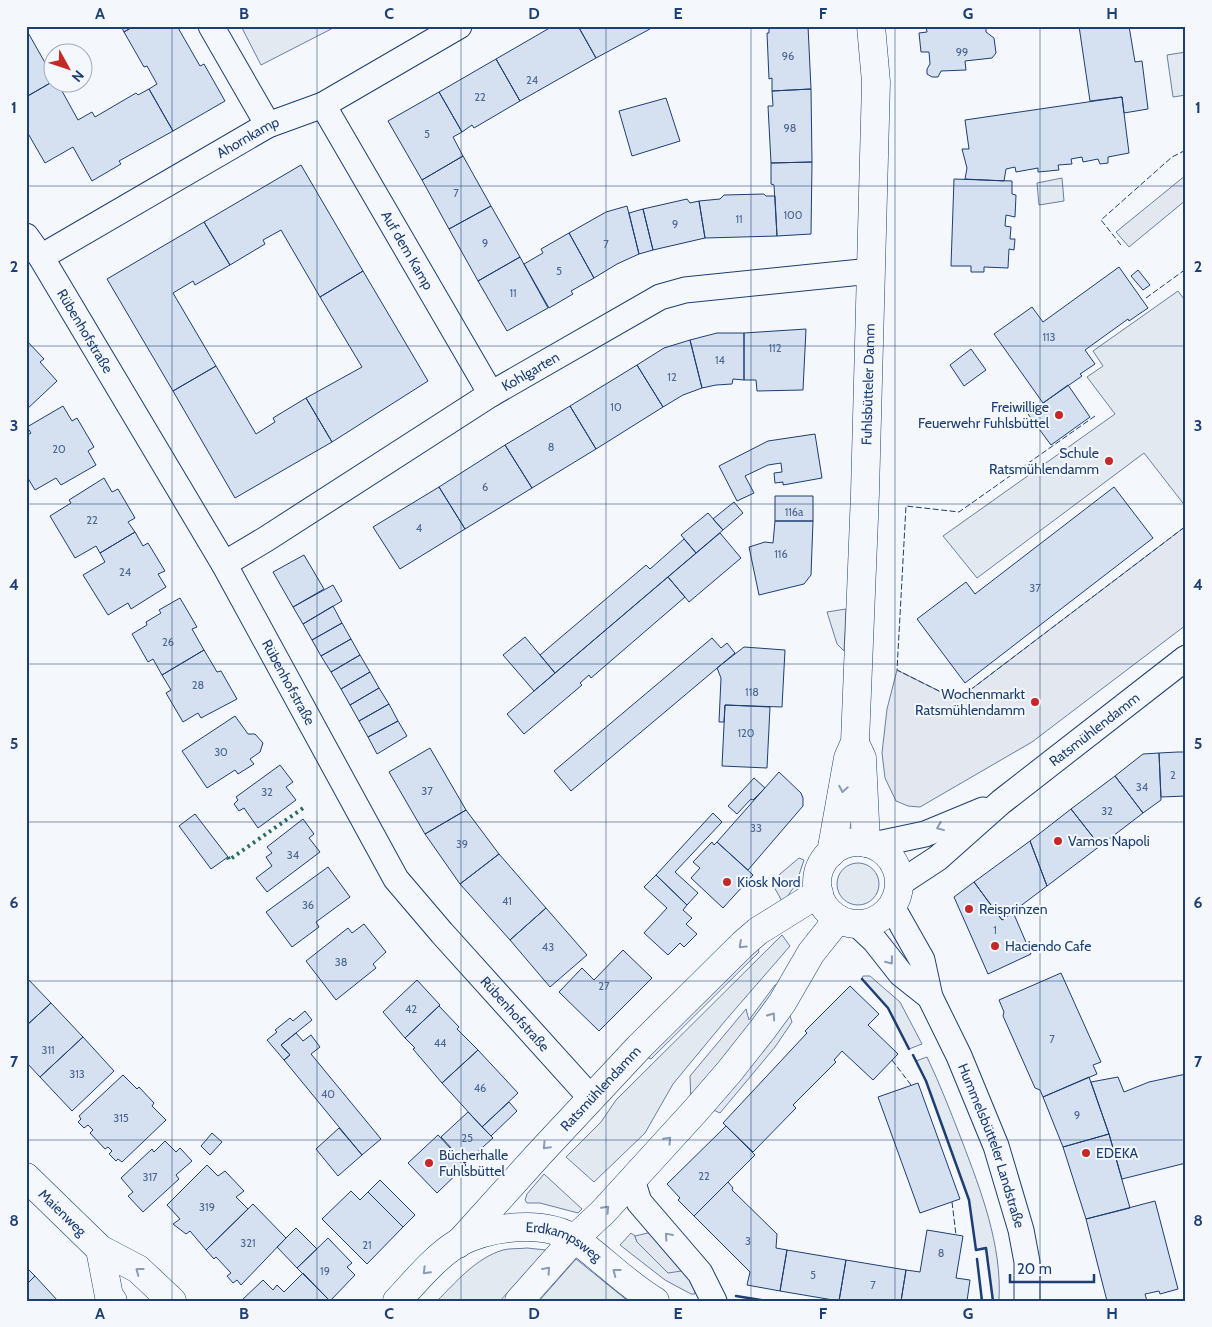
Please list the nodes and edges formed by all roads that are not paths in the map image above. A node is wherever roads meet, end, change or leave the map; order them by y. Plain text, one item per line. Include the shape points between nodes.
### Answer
1 (211, 26) edge
2 (459, 26) edge
3 (871, 26) edge
4 (323, 105) junction
5 (268, 125) junction
6 (26, 236) edge
7 (41, 258) junction
8 (871, 271) junction
9 (491, 394) junction
10 (224, 564) junction
11 (1186, 658) edge
12 (855, 742) junction
13 (1001, 802) junction
14 (870, 844) junction
15 (831, 853) junction
16 (819, 893) junction
17 (896, 895) junction
18 (848, 922) junction
19 (930, 997) junction
20 (591, 1098) junction
21 (26, 1176) edge
22 (635, 1176) junction
23 (574, 1239) junction
24 (458, 1244) junction
25 (100, 1249) junction
26 (113, 1301) edge
27 (172, 1301) edge
28 (396, 1301) edge
29 (518, 1301) edge
30 (655, 1301) edge
31 (714, 1301) edge
32 (1027, 1301) edge

1 - 5 street
2 - 4 street, Ahornkamp
3 - 8 street, Fuhlsbütteler Damm via 876,82
4 - 5 street, Ahornkamp
4 - 9 street, Auf dem Kamp
5 - 7 street, Ahornkamp
6 - 7 street, Rübenhofstraße
7 - 10 street, Rübenhofstraße
8 - 9 street, Kohlgarten via 685,290 660,297
8 - 12 street, Fuhlsbütteler Damm
9 - 10 street, Kohlgarten
10 - 20 street, Rübenhofstraße via 396,879
11 - 13 street, Ratsmühlendamm
12 - 14 street, Fuhlsbütteler Damm via 862,758
12 -> 15 street, Fuhlsbütteler Damm via 848,758
13 -> 14 street, Ratsmühlendamm via 925,834
13 - 17 street, Ratsmühlendamm
14 - 15 street, Ratsmühlendamm via 854,842
14 - 17 street via 884,851 898,871
15 - 16 street via 819,871
16 - 18 street via 826,908
16 -> 20 street, Ratsmühlendamm via 743,944
17 - 18 street, Ratsmühlendamm via 883,917 871,923
17 - 19 street, Hummelsbütteler Landstraße via 922,960
18 -> 19 street, Hummelsbütteler Landstraße via 875,942 901,974
22 -> 18 street via 764,1029 811,953
19 - 32 street, Hummelsbütteler Landstraße via 996,1146 1021,1230 1027,1262
20 -> 24 street, Ratsmühlendamm
21 - 25 street, Maienweg
23 -> 22 street
31 -> 22 street via 700,1273 639,1202 634,1186
23 - 24 street, Erdkampsweg via 540,1227 528,1227 491,1231
29 -> 23 street
30 -> 23 street, Erdkampsweg
24 -> 28 street, Ratsmühlendamm
25 - 26 street via 109,1296
27 -> 25 street, Maienweg via 138,1269

